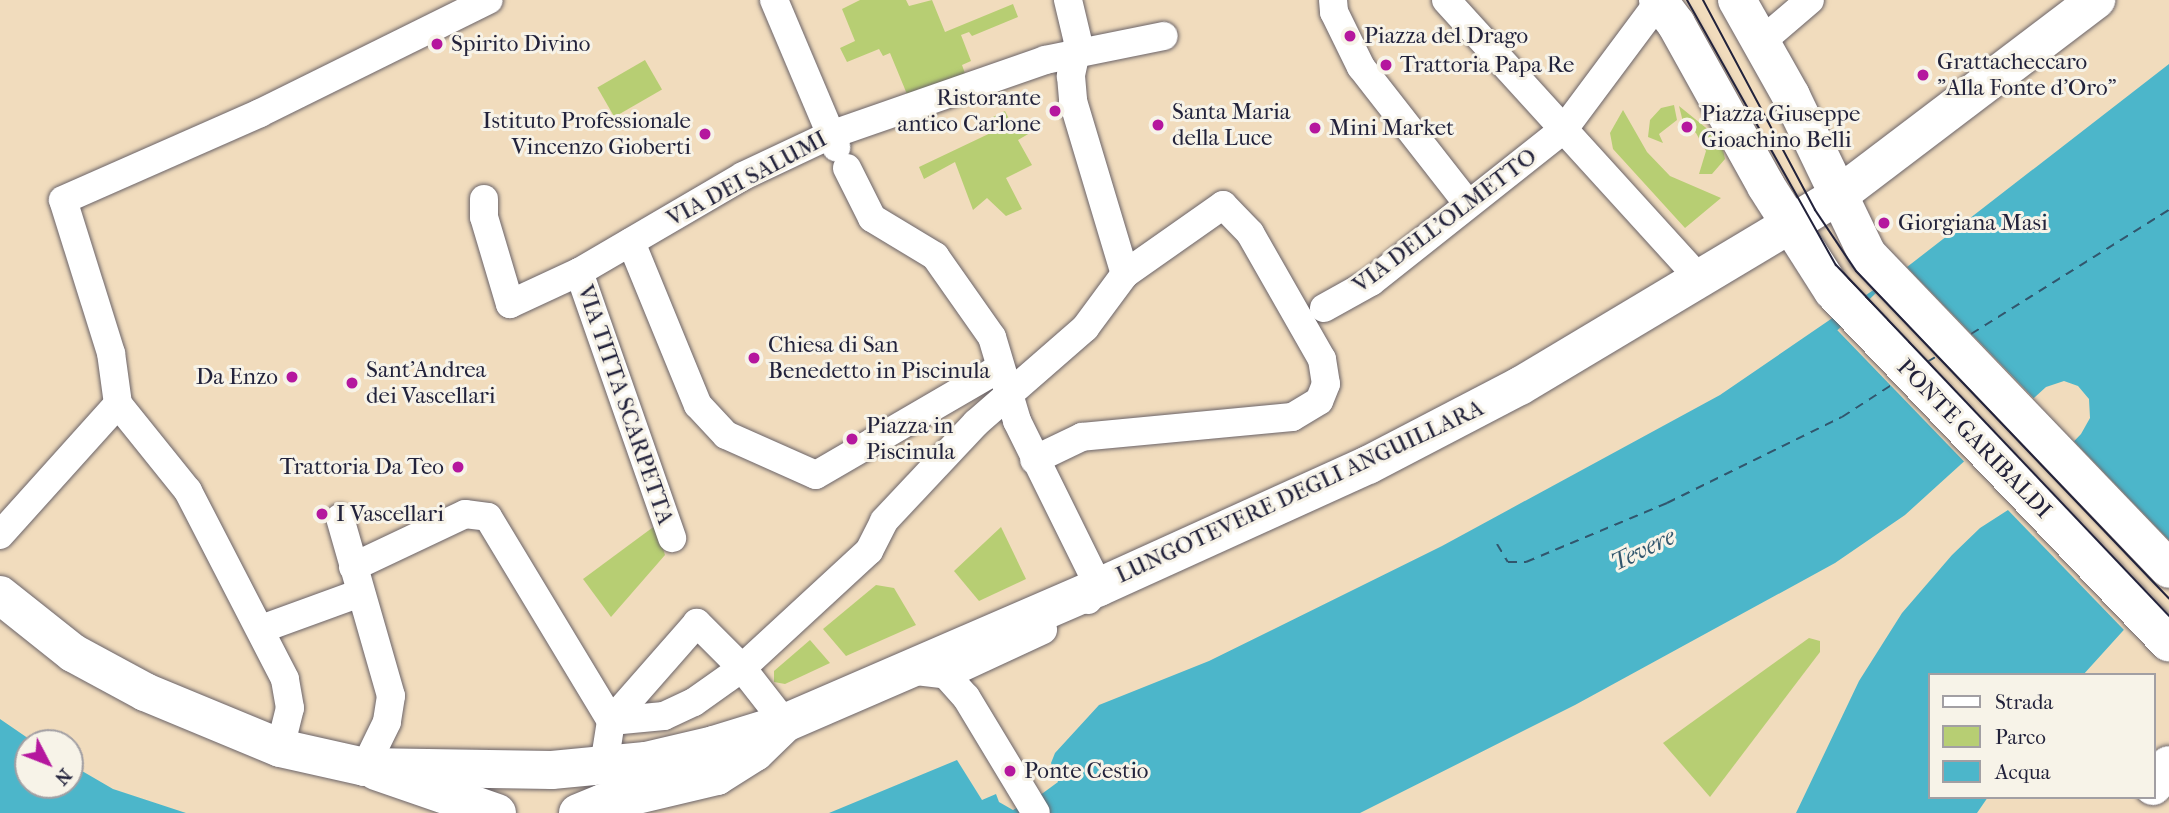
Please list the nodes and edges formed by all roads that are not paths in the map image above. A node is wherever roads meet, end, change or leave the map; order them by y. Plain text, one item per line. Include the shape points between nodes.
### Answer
1 (489, 0) edge
2 (775, 0) edge
3 (1068, 0) edge
4 (1333, 0) edge
5 (1446, 0) edge
6 (1659, 0) edge
7 (1737, 0) edge
8 (1810, 0) edge
9 (2096, 0) edge
10 (1164, 36) dead end
11 (1762, 41) junction
12 (1075, 58) junction
13 (1564, 129) junction
14 (838, 150) junction
15 (1839, 195) junction
16 (484, 199) dead end
17 (1468, 204) junction
18 (1790, 226) junction
19 (631, 242) junction
20 (579, 272) junction
21 (1125, 274) junction
22 (1701, 280) junction
23 (1324, 308) dead end
24 (1000, 368) junction
25 (1007, 395) junction
26 (118, 404) junction
27 (1034, 460) junction
28 (341, 518) dead end
29 (0, 535) edge
30 (672, 538) dead end
31 (2169, 569) edge
32 (357, 580) junction
33 (1099, 587) junction
34 (0, 595) edge
35 (261, 629) junction
36 (2169, 642) edge
37 (944, 664) junction
38 (742, 668) junction
39 (611, 722) junction
40 (785, 723) junction
41 (280, 748) junction
42 (604, 765) junction
43 (2169, 765) edge
44 (365, 767) junction
45 (2155, 783) edge
46 (496, 813) edge
47 (578, 813) edge
48 (1036, 813) edge

1 - 26 street via 260,113 63,200 114,365
2 - 14 street
3 - 12 street via 1079,42
4 - 17 street via 1334,12 1361,68
5 - 13 street
6 - 13 street
6 - 18 main road
7 - 11 main road
8 - 11 street
9 - 15 main road, LUNGOTEVERE DEGLI ANGUILLARA
10 - 12 street, VIA DEI SALUMI
11 - 15 main road
12 - 14 street, VIA DEI SALUMI via 1045,60
12 - 21 street via 1073,102
13 - 17 street, VIA DELL'OLMETTO
13 - 22 street
14 - 19 street, VIA DEI SALUMI via 743,176
14 - 24 street via 872,218 935,256 992,337
15 - 18 main road, LUNGOTEVERE DEGLI ANGUILLARA
15 - 31 main road via 1854,235 1870,259
16 - 20 street, VIA DEI SALUMI via 484,217 510,304
17 - 23 street, VIA DELL'OLMETTO via 1371,282
18 - 22 main road, LUNGOTEVERE DEGLI ANGUILLARA
18 - 36 main road, PONTE GARIBALDI via 1833,291
19 - 20 street, VIA DEI SALUMI
19 - 24 street via 698,405 726,435 816,474
20 - 30 street, VIA TITTA SCARPETTA
21 - 25 street via 1085,328
21 - 27 street via 1223,205 1257,244 1322,359 1326,384 1313,407 1292,417 1082,437
22 - 33 main road, LUNGOTEVERE DEGLI ANGUILLARA via 1520,386 1368,465
24 - 25 street
25 - 27 street
25 - 38 street via 884,521 869,551
26 - 29 street
26 - 35 street via 188,491
27 - 33 street
28 - 32 street
32 - 35 street
32 - 39 street via 465,514 488,517
32 - 44 street via 391,696 387,722
33 - 37 main road, LUNGOTEVERE DEGLI ANGUILLARA
34 - 41 main road via 44,633 102,670
35 - 41 street via 289,690 290,708
37 - 40 main road, LUNGOTEVERE DEGLI ANGUILLARA via 908,670
37 - 48 street
38 - 39 street via 682,709 650,719
38 - 39 street via 697,623
38 - 40 street
39 - 42 street
40 - 42 main road via 674,756
40 - 47 main road via 755,752 717,776
41 - 44 main road
42 - 44 main road via 535,771
43 - 45 main road
44 - 46 main road

